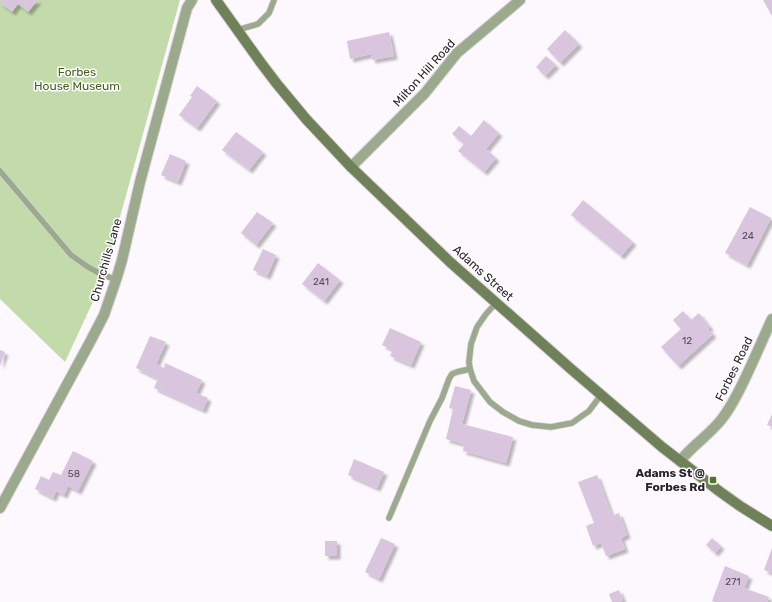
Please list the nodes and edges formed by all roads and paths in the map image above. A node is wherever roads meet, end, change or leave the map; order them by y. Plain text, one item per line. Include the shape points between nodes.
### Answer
1 (192, 0) edge
2 (216, 0) edge
3 (274, 0) edge
4 (520, 0) edge
5 (237, 30) junction
6 (351, 167) junction
7 (0, 171) edge
8 (116, 280) junction
9 (496, 303) junction
10 (772, 320) edge
11 (470, 369) junction
12 (602, 395) junction
13 (680, 461) junction
14 (0, 508) edge
15 (389, 518) dead end
16 (772, 526) edge

1 - 8 street, Churchills Lane via 187,8
2 - 5 main road, Adams Street
3 - 5 lane via 269,13 258,24
4 - 6 street, Milton Hill Road via 458,53 425,92
5 - 6 main road, Adams Street via 292,102
6 - 9 main road, Adams Street
7 - 8 lane via 71,255 88,267
8 - 14 street, Churchills Lane via 95,332
9 - 11 lane via 480,321 474,335
9 - 12 main road, Adams Street
10 - 13 street, Forbes Road via 735,400 713,429
11 - 12 lane via 474,381 490,402 519,421 532,425 551,427 572,423 589,411
11 - 15 lane via 452,374 449,379
12 - 13 main road, Adams Street
13 - 16 main road, Adams Street via 730,499

